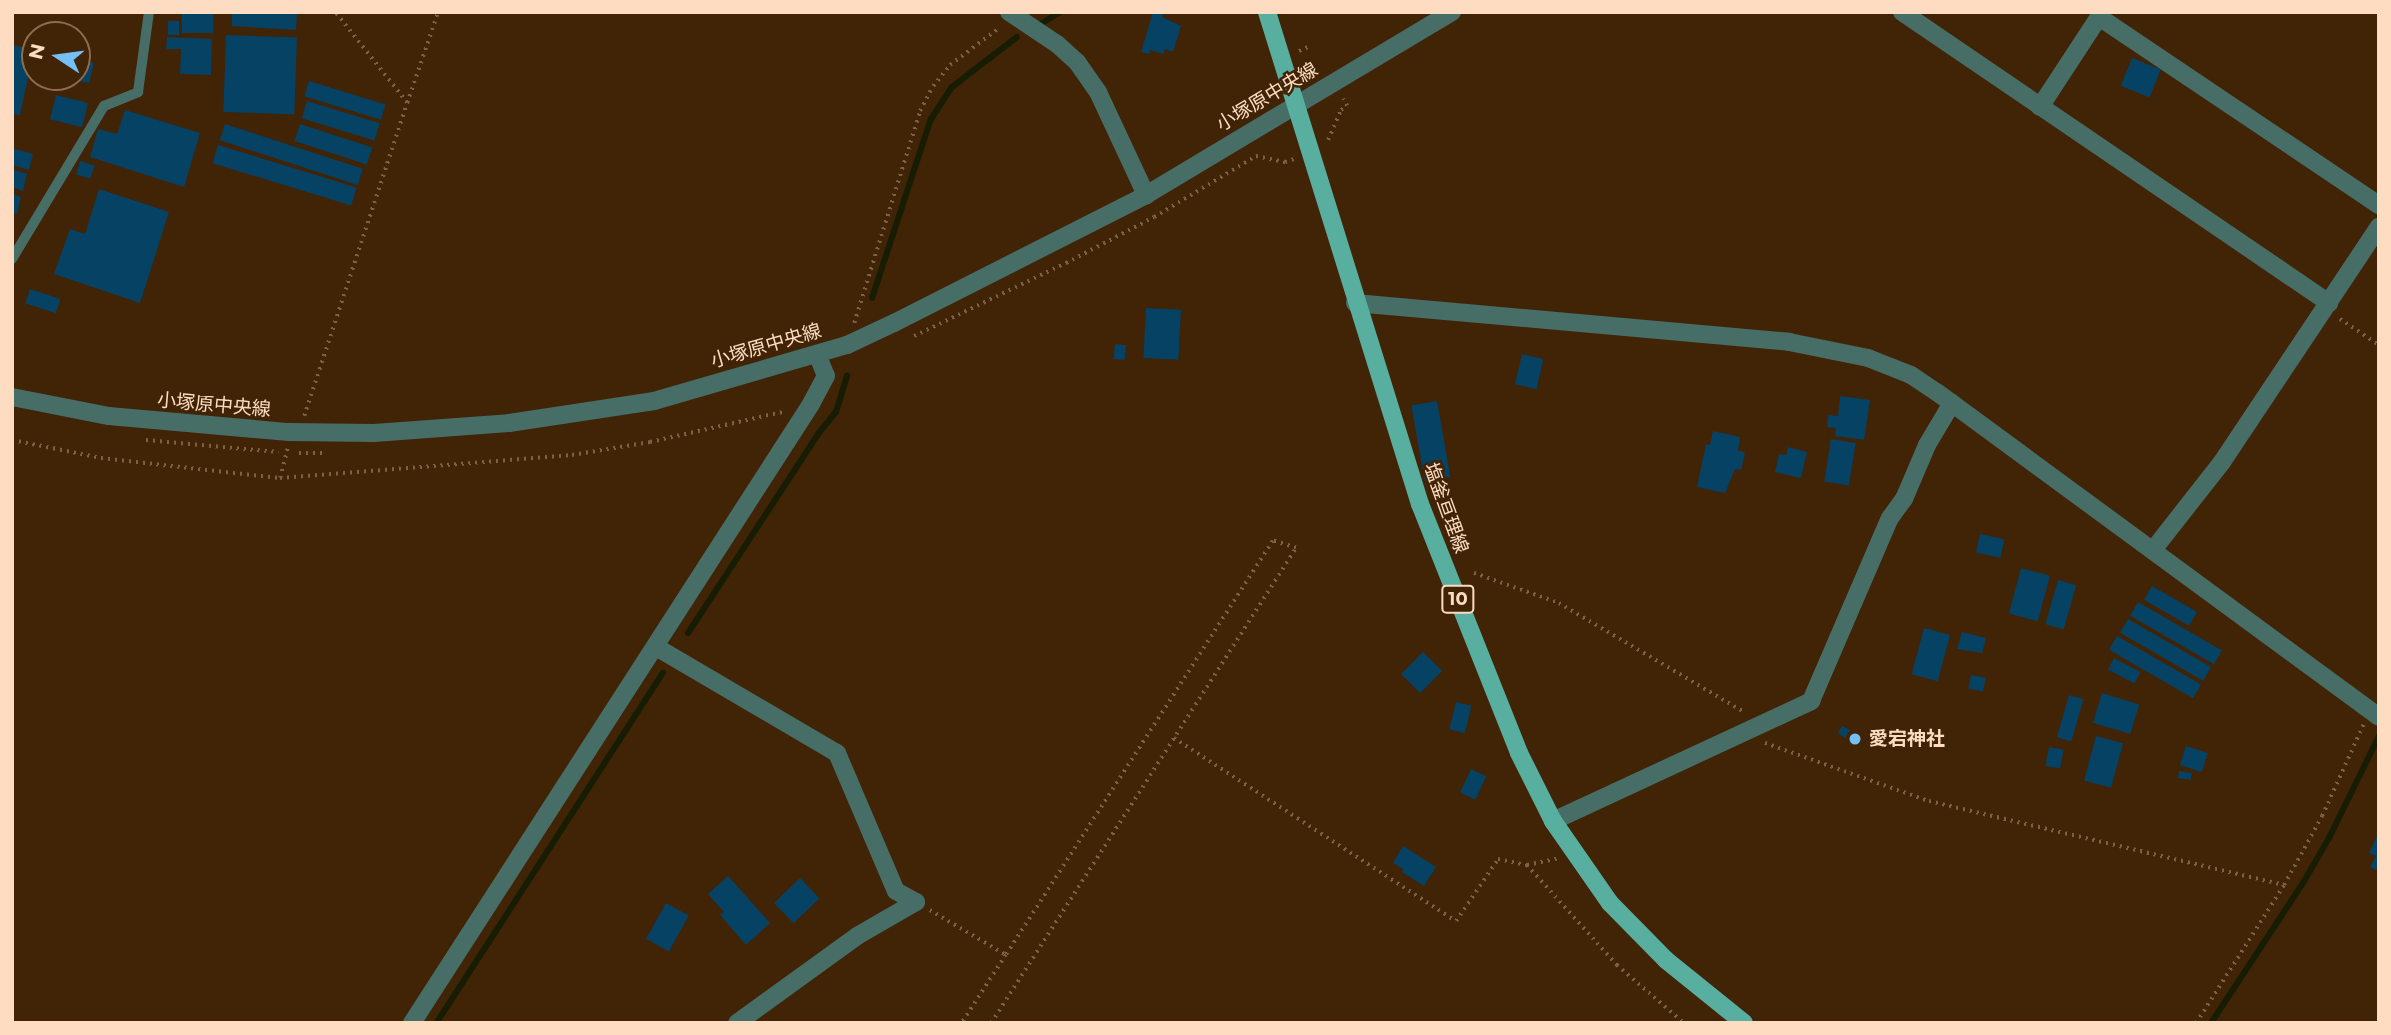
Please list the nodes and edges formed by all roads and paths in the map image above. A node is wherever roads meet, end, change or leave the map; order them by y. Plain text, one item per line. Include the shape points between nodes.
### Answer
1 (149, 12) edge
2 (335, 12) edge
3 (438, 12) edge
4 (1267, 12) edge
5 (1452, 12) edge
6 (1902, 12) edge
7 (1012, 15) edge
8 (1308, 47) dead end
9 (1298, 51) dead end
10 (1343, 97) dead end
11 (407, 103) junction
12 (1295, 105) junction
13 (2040, 107) junction
14 (1264, 146) dead end
15 (1330, 146) dead end
16 (1268, 156) junction
17 (1296, 158) dead end
18 (1146, 195) junction
19 (2379, 205) edge
20 (2379, 228) edge
21 (12, 259) edge
22 (1355, 303) junction
23 (2327, 306) junction
24 (908, 338) dead end
25 (847, 345) junction
26 (2379, 345) edge
27 (817, 354) junction
28 (12, 397) edge
29 (1952, 403) junction
30 (811, 404) junction
31 (294, 432) junction
32 (137, 439) dead end
33 (12, 440) edge
34 (286, 452) junction
35 (326, 453) dead end
36 (280, 478) junction
37 (2152, 550) junction
38 (1474, 573) dead end
39 (656, 647) junction
40 (2374, 713) edge
41 (1764, 723) junction
42 (1740, 734) junction
43 (1174, 738) junction
44 (1553, 821) junction
45 (1576, 853) junction
46 (1527, 865) junction
47 (2284, 885) junction
48 (916, 902) junction
49 (1006, 955) junction
50 (412, 1023) edge
51 (737, 1023) edge
52 (962, 1023) edge
53 (991, 1023) edge
54 (1684, 1023) edge
55 (1744, 1023) edge
56 (2196, 1023) edge

1 - 21 lane via 138,92 104,106
2 - 11 path
3 - 11 path
4 - 12 main road, 塩釜亘理線 / 10
5 - 12 street, 小塚原中央線
6 - 13 street
7 - 18 street via 1077,62 1098,92
7 - 25 path via 950,65 920,110
8 - 9 path
10 - 15 path via 1347,106 1327,138
11 - 31 path
12 - 18 street, 小塚原中央線
12 - 22 main road, 塩釜亘理線 / 10
13 - 19 street via 2099,17
13 - 23 street
14 - 16 path
16 - 17 path via 1285,162
16 - 24 path via 1256,156 1077,258
18 - 25 street, 小塚原中央線
20 - 23 street
22 - 29 street via 1789,342 1868,358 1911,375
22 - 44 main road, 塩釜亘理線 / 10 via 1420,504 1519,753
23 - 26 path
23 - 37 street via 2222,462
25 - 27 street, 小塚原中央線
27 - 30 street via 826,376
27 - 31 street, 小塚原中央線 via 654,401 509,423 374,433
28 - 31 street, 小塚原中央線 via 109,416
29 - 37 street
29 - 41 street via 1890,518 1811,701
30 - 36 path via 650,442 572,455
30 - 39 street
31 - 34 path
32 - 34 path
33 - 36 path via 100,458
34 - 35 path
34 - 36 path
37 - 40 street
38 - 41 path via 1559,603
39 - 48 street via 837,753 896,891
39 - 50 street
40 - 47 path
41 - 42 street
42 - 44 street
42 - 47 path via 1929,801
43 - 46 path via 1456,921 1498,859
43 - 49 path via 1296,548 1273,541
43 - 53 path
44 - 45 main road, 塩釜亘理線 / 10
45 - 46 path
45 - 55 main road, 塩釜亘理線 / 10 via 1610,903 1666,960
46 - 54 path via 1616,965
47 - 56 path
48 - 49 path
48 - 51 street via 857,936
49 - 52 path

